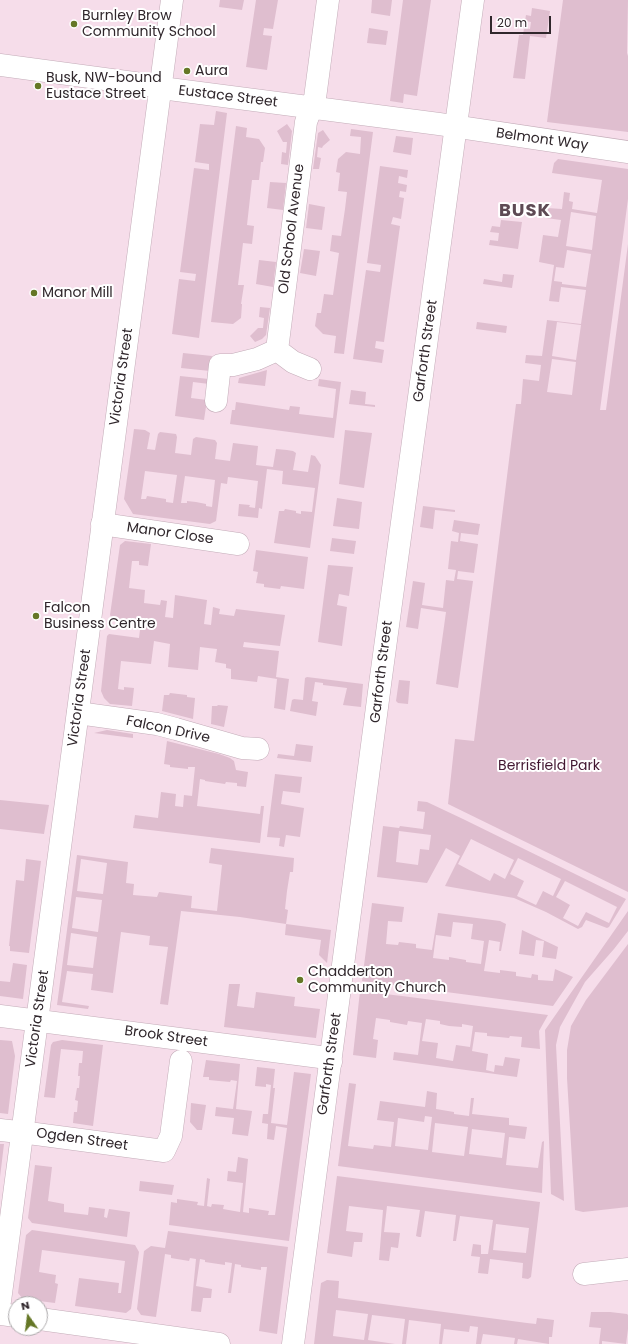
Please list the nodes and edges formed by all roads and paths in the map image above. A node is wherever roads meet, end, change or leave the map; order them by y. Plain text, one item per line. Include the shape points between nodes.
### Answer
1 (172, 0) edge
2 (328, 0) edge
3 (473, 0) edge
4 (0, 65) edge
5 (160, 87) junction
6 (311, 108) junction
7 (456, 128) junction
8 (628, 152) edge
9 (277, 350) junction
10 (310, 369) dead end
11 (216, 401) dead end
12 (102, 524) junction
13 (238, 544) dead end
14 (78, 713) junction
15 (258, 749) dead end
16 (0, 1016) edge
17 (38, 1021) junction
18 (181, 1061) dead end
19 (330, 1062) junction
20 (0, 1130) edge
21 (23, 1132) junction
22 (628, 1269) edge
23 (584, 1274) dead end
24 (0, 1301) edge
25 (48, 1320) edge
26 (218, 1344) edge
27 (293, 1344) edge

1 - 5 street, Victoria Street
2 - 6 street, Old School Avenue via 315,98
3 - 7 street, Garforth Street
4 - 5 street, Eustace Street
5 - 6 street, Eustace Street
5 - 12 street, Victoria Street
6 - 7 street, Eustace Street
6 - 9 street, Old School Avenue via 306,122
7 - 8 street, Belmont Way
7 - 19 street, Garforth Street
9 - 10 street via 293,362
9 - 11 street via 233,366 220,365
12 - 13 street, Manor Close
12 - 14 street, Victoria Street
14 - 15 street, Falcon Drive via 157,724 242,748
14 - 17 street, Victoria Street
16 - 17 street, Brook Street
17 - 19 street, Brook Street via 320,1057
17 - 21 street, Victoria Street
18 - 21 street, Ogden Street via 171,1136 164,1151
19 - 27 street, Garforth Street
20 - 21 street, Ogden Street
21 - 24 street, Victoria Street
22 - 23 street
25 - 26 street

